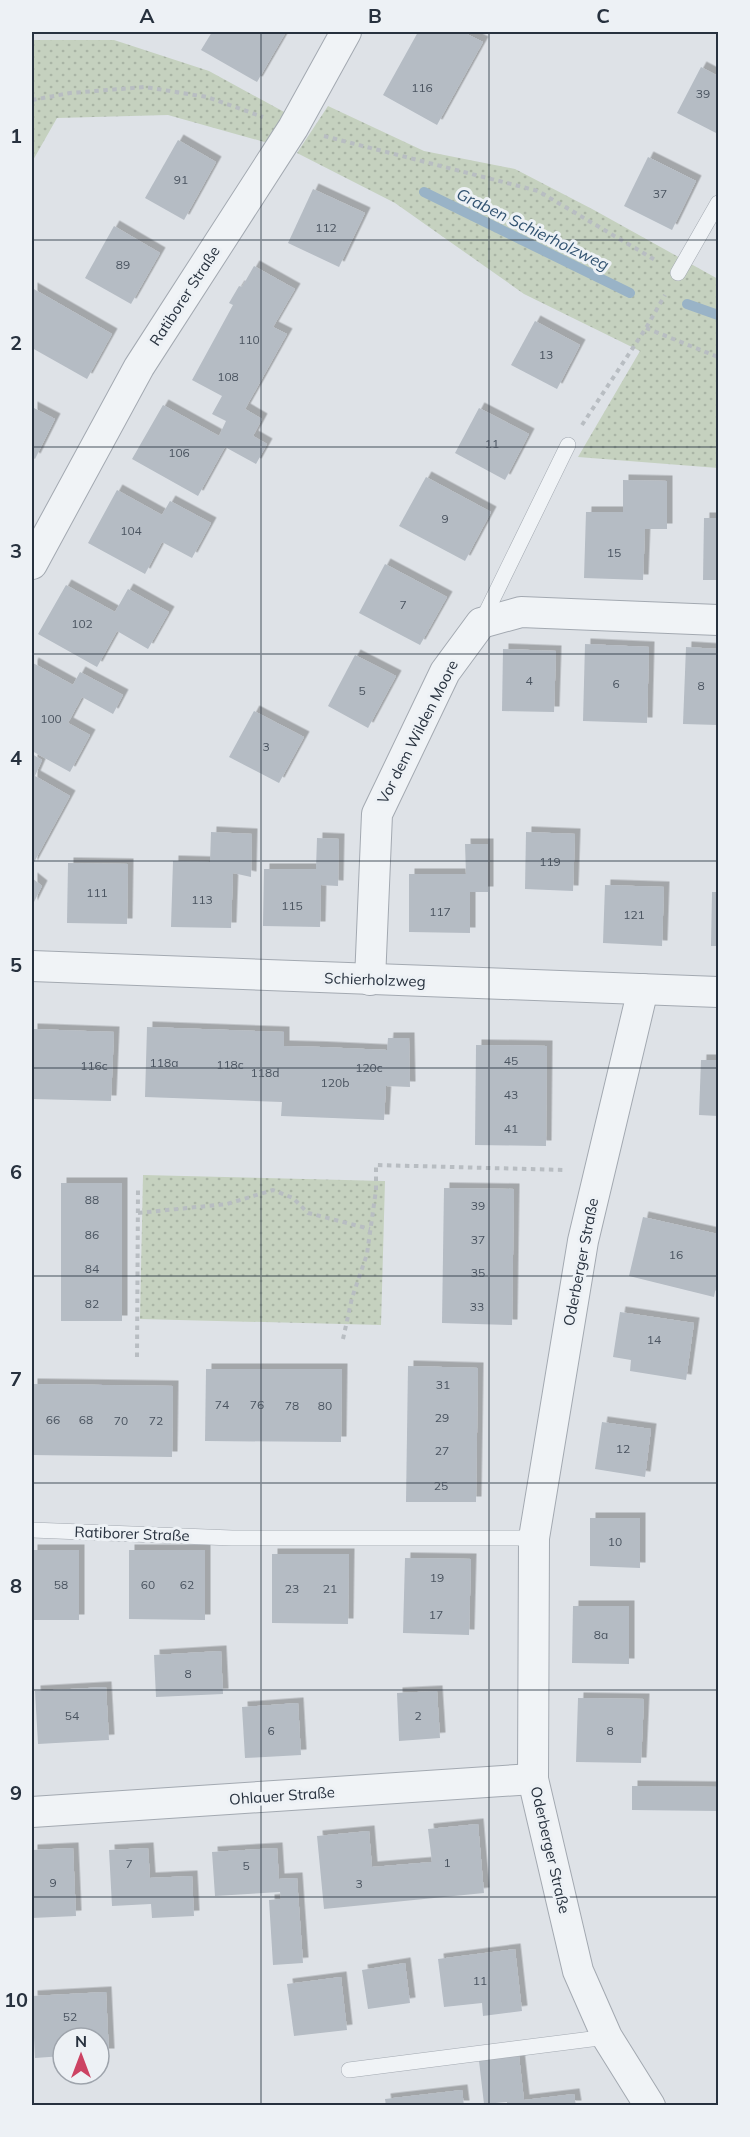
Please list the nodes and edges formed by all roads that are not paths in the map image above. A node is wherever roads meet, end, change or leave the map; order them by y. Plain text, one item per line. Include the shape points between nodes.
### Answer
1 (346, 32) edge
2 (718, 203) edge
3 (678, 273) road end
4 (568, 445) road end
5 (32, 564) edge
6 (718, 620) edge
7 (481, 623) junction
8 (32, 966) edge
9 (370, 980) junction
10 (643, 989) junction
11 (718, 992) edge
12 (32, 1530) edge
13 (534, 1538) junction
14 (533, 1779) junction
15 (32, 1812) edge
16 (607, 2037) junction
17 (349, 2070) dead end
18 (650, 2106) edge

1 - 5 street, Ratiborer Straße via 293,128 139,367
2 - 3 lane
4 - 7 lane
6 - 7 street via 521,612
7 - 9 street, Vor dem Wilden Moore via 445,672 376,814
8 - 9 street, Schierholzweg
9 - 10 street, Schierholzweg
10 - 11 street, Schierholzweg
10 - 13 street, Oderberger Straße via 583,1241
12 - 13 lane, Ratiborer Straße via 232,1538
13 - 14 street, Oderberger Straße
14 - 15 street, Ohlauer Straße
14 - 16 street, Oderberger Straße via 578,1971
16 - 17 lane
16 - 18 street, Oderberger Straße

